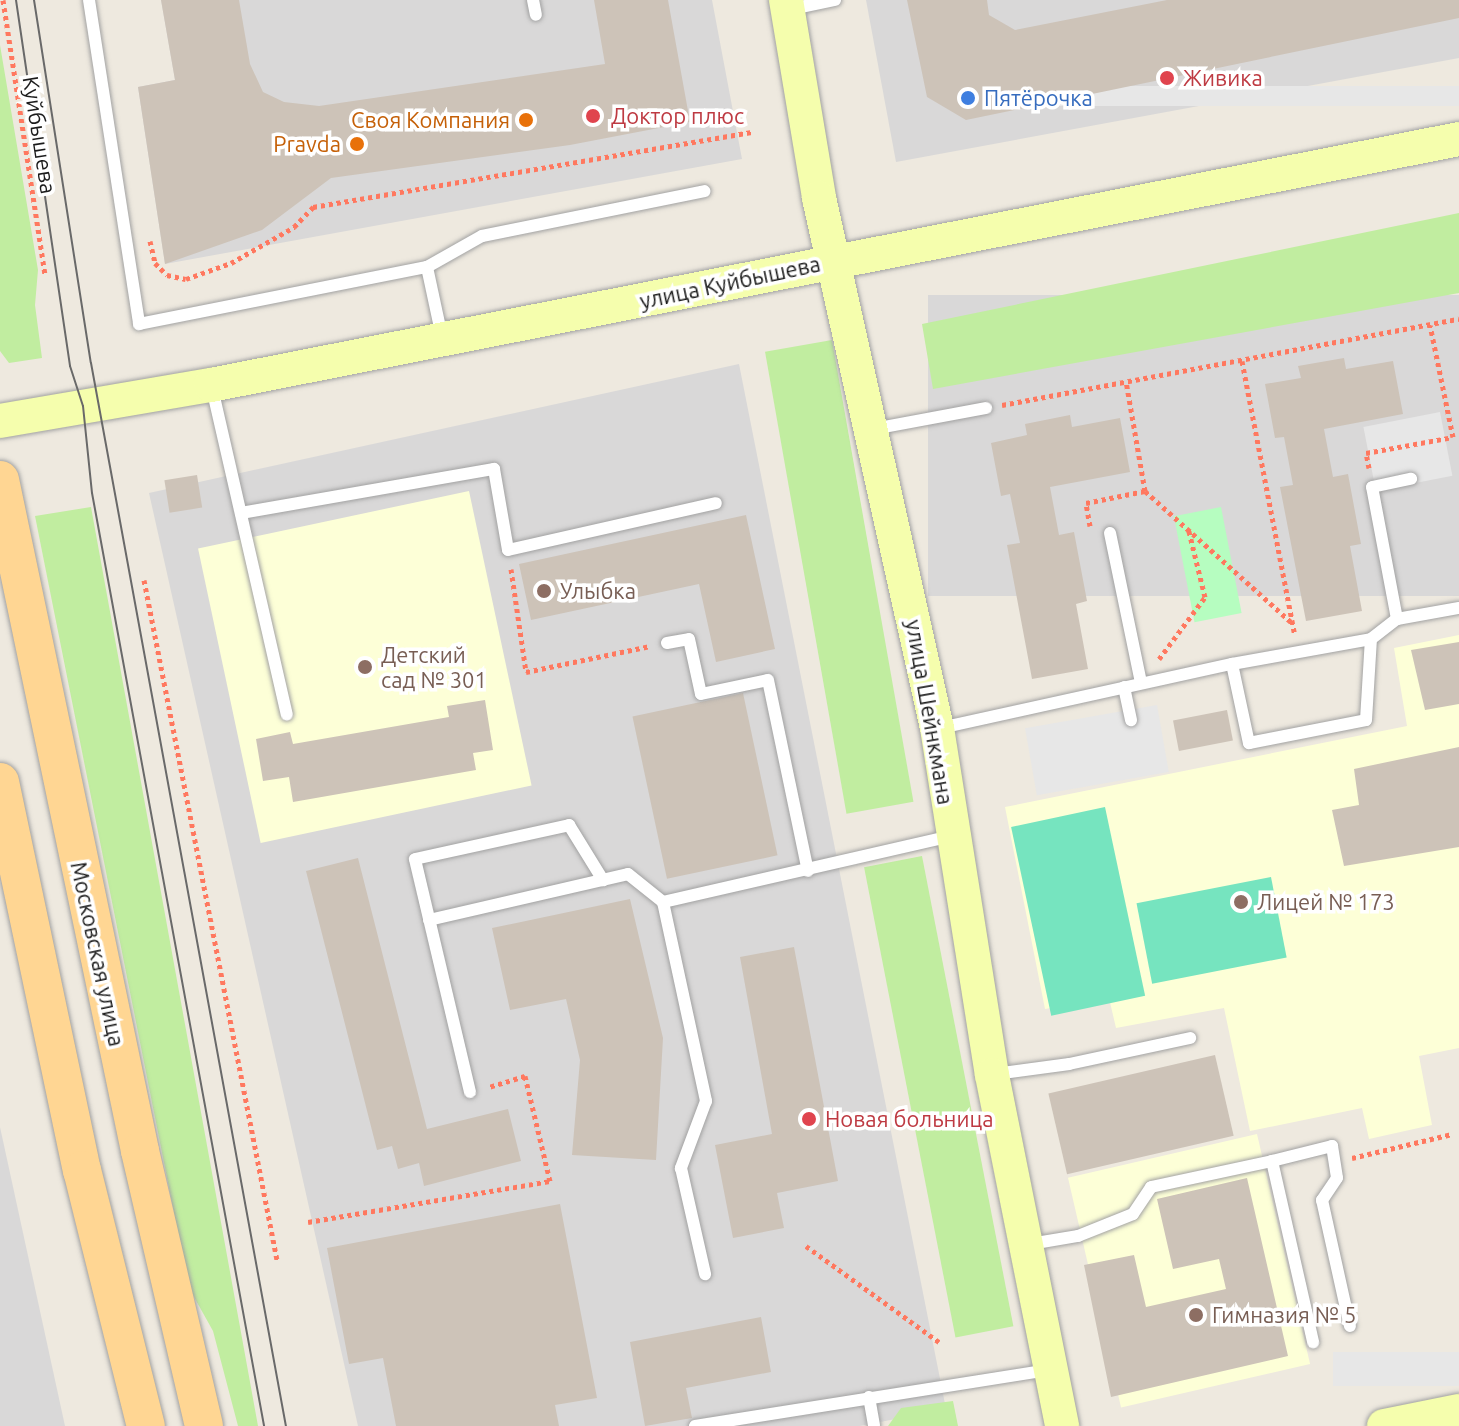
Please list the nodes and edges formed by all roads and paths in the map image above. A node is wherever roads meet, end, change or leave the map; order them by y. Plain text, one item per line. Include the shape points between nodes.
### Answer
1 (3, 0) edge
2 (89, 0) edge
3 (533, 0) edge
4 (835, 0) edge
5 (787, 5) edge
6 (536, 15) dead end
7 (752, 132) dead end
8 (1459, 139) edge
9 (705, 191) dead end
10 (149, 232) dead end
11 (833, 261) junction
12 (427, 267) junction
13 (45, 275) dead end
14 (1459, 319) edge
15 (1430, 325) junction
16 (443, 340) junction
17 (1242, 361) junction
18 (211, 385) junction
19 (986, 408) joint
20 (0, 421) edge
21 (873, 429) junction
22 (1411, 479) dead end
23 (0, 480) edge
24 (1372, 487) junction
25 (1145, 491) dead end
26 (716, 503) dead end
27 (241, 513) junction
28 (1187, 526) junction
29 (1110, 533) dead end
30 (508, 550) junction
31 (144, 580) dead end
32 (1459, 608) edge
33 (1397, 619) junction
34 (1293, 623) junction
35 (1371, 639) junction
36 (667, 643) dead end
37 (652, 646) dead end
38 (1319, 648) junction
39 (1298, 652) junction
40 (1232, 664) junction
41 (1141, 683) junction
42 (1124, 687) junction
43 (287, 715) dead end
44 (1131, 720) dead end
45 (937, 728) junction
46 (0, 782) edge
47 (952, 836) junction
48 (808, 871) junction
49 (603, 880) junction
50 (663, 902) junction
51 (429, 920) junction
52 (1190, 1038) dead end
53 (992, 1075) junction
54 (470, 1092) joint
55 (1452, 1134) dead end
56 (1369, 1154) dead end
57 (1272, 1161) junction
58 (308, 1222) dead end
59 (1026, 1244) junction
60 (806, 1246) dead end
61 (277, 1260) dead end
62 (705, 1274) dead end
63 (1350, 1326) dead end
64 (939, 1342) dead end
65 (1313, 1342) dead end
66 (1049, 1369) junction
67 (869, 1397) junction
68 (1459, 1411) edge
69 (146, 1426) edge
70 (204, 1426) edge
71 (695, 1426) edge
72 (874, 1426) edge
73 (1062, 1426) edge
74 (1384, 1426) edge

1 - 13 path, Куйбышева
2 - 12 lane via 139,324
3 - 6 lane
4 - 5 lane
5 - 11 street, улица Шейнкмана
7 - 10 path via 313,207 294,227 244,256 186,279 167,275 155,263
8 - 11 street, улица Куйбышева
9 - 12 lane via 482,236
11 - 16 street, улица Куйбышева
11 - 21 street, улица Шейнкмана
12 - 16 lane
14 - 15 path
15 - 17 path
15 - 24 path via 1453,437 1366,453
16 - 18 street, улица Куйбышева
17 - 19 path
17 - 34 path
18 - 20 street, улица Куйбышева
18 - 27 lane
19 - 21 lane
21 - 45 street, улица Шейнкмана
22 - 24 lane
23 - 70 main road, Московская улица via 136,1135
24 - 33 lane
25 - 28 path
26 - 30 lane
27 - 30 lane via 494,469
27 - 43 lane
28 - 34 path
28 - 41 path via 1205,597
29 - 41 lane
30 - 37 path via 526,672
31 - 61 path
32 - 33 lane
33 - 35 lane
34 - 38 path
34 - 39 path
35 - 38 lane
35 - 40 lane via 1366,720 1249,743
36 - 48 lane via 689,639 701,694 768,680
38 - 39 lane
39 - 40 lane
40 - 41 lane
41 - 42 lane
42 - 44 lane
42 - 45 lane
45 - 47 street, улица Шейнкмана
46 - 69 main road via 82,1170
47 - 48 lane
47 - 53 street, улица Шейнкмана
48 - 50 lane
49 - 50 lane via 628,874
49 - 51 lane
49 - 51 lane via 569,825 415,859
50 - 62 lane via 706,1101 681,1168
51 - 54 lane
52 - 53 lane
53 - 59 street, улица Шейнкмана
54 - 58 path via 525,1076 550,1181
55 - 56 path
57 - 59 lane via 1151,1187 1133,1214 1078,1236
57 - 63 lane via 1332,1146 1337,1178 1322,1200
57 - 65 lane
59 - 66 street, улица Шейнкмана
60 - 64 path
66 - 67 lane
66 - 73 street, улица Шейнкмана
67 - 71 lane
67 - 72 lane
68 - 74 street

